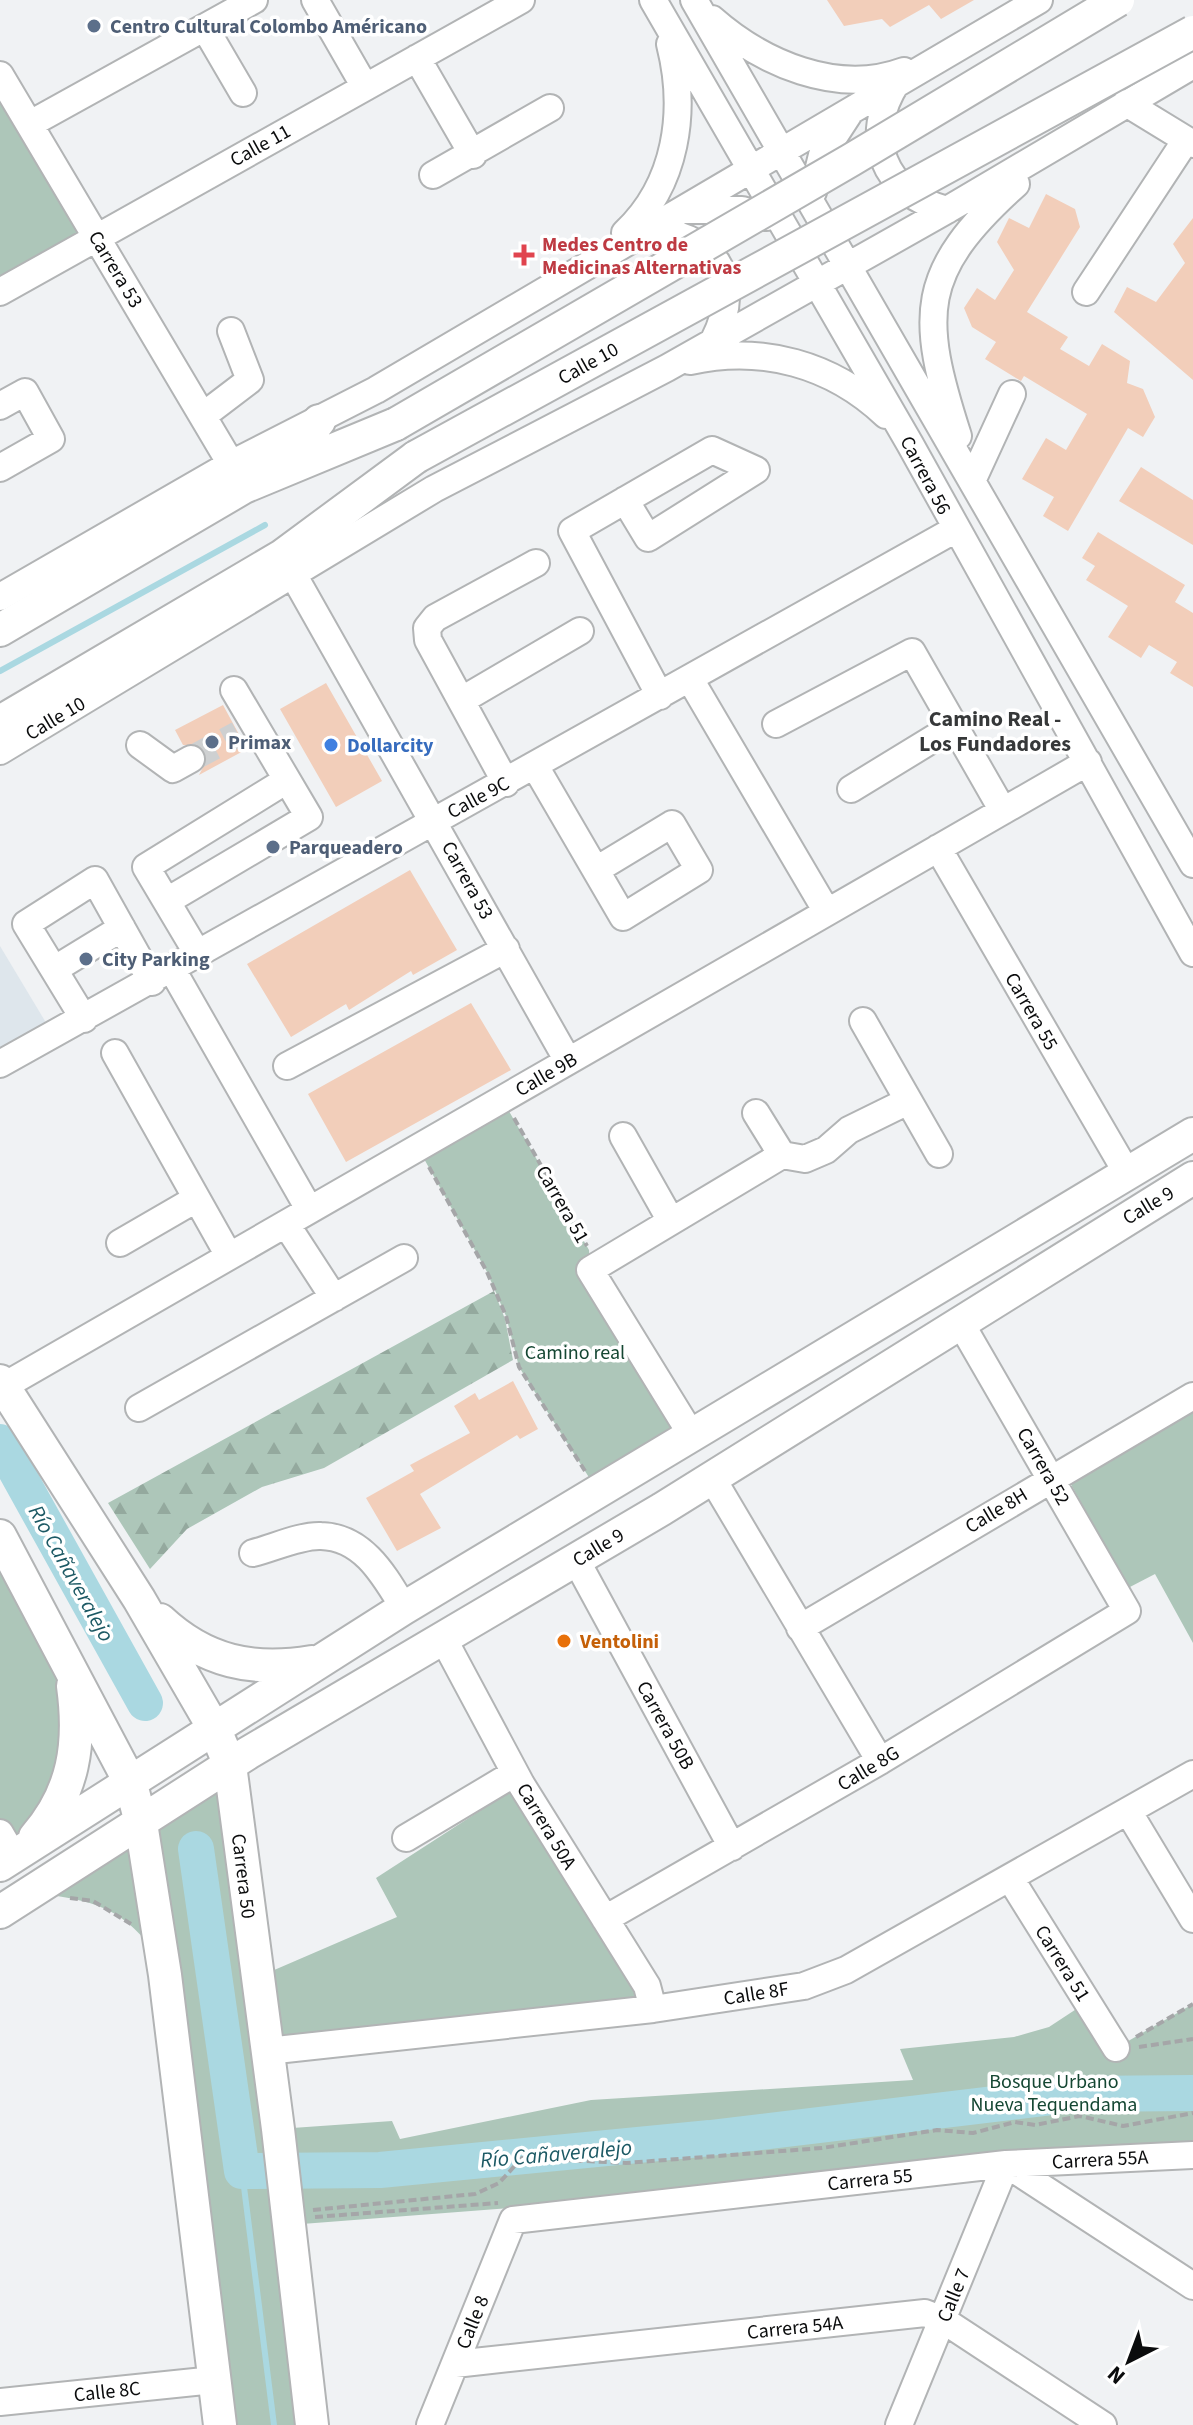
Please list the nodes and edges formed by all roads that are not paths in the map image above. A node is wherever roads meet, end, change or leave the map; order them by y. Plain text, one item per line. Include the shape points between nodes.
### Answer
1 (254, 0) edge
2 (315, 0) edge
3 (521, 0) edge
4 (652, 0) edge
5 (695, 0) edge
6 (1039, 0) edge
7 (1118, 0) edge
8 (205, 28) junction
9 (1193, 32) edge
10 (417, 58) junction
11 (930, 61) junction
12 (1193, 65) edge
13 (0, 75) edge
14 (897, 82) junction
15 (365, 87) junction
16 (243, 93) dead end
17 (1126, 103) junction
18 (856, 105) junction
19 (550, 108) dead end
20 (30, 124) junction
21 (1190, 142) edge
22 (1060, 145) junction
23 (781, 149) junction
24 (473, 155) junction
25 (751, 167) junction
26 (433, 175) dead end
27 (947, 210) junction
28 (675, 211) junction
29 (803, 223) junction
30 (922, 223) junction
31 (645, 230) junction
32 (97, 236) junction
33 (602, 254) junction
34 (846, 266) junction
35 (818, 282) junction
36 (0, 292) edge
37 (1086, 292) dead end
38 (742, 324) junction
39 (231, 331) dead end
40 (714, 340) junction
41 (667, 368) junction
42 (1012, 394) dead end
43 (0, 406) edge
44 (204, 415) junction
45 (319, 421) junction
46 (910, 444) junction
47 (231, 464) junction
48 (0, 468) edge
49 (281, 470) junction
50 (972, 481) junction
51 (625, 500) dead end
52 (956, 529) junction
53 (536, 563) dead end
54 (288, 566) junction
55 (0, 597) edge
56 (0, 630) edge
57 (580, 631) dead end
58 (690, 679) junction
59 (234, 690) dead end
60 (660, 696) junction
61 (462, 700) junction
62 (20, 719) edge
63 (776, 724) dead end
64 (954, 726) junction
65 (140, 745) dead end
66 (0, 751) edge
67 (191, 759) tunnel mouth
68 (1088, 762) junction
69 (535, 766) junction
70 (287, 780) junction
71 (506, 783) junction
72 (851, 789) dead end
73 (1003, 811) junction
74 (435, 821) junction
75 (938, 848) junction
76 (1193, 864) edge
77 (596, 870) dead end
78 (167, 901) junction
79 (827, 912) junction
80 (122, 928) junction
81 (506, 949) junction
82 (1193, 953) edge
83 (199, 956) junction
84 (55, 969) junction
85 (162, 976) junction
86 (84, 1019) junction
87 (863, 1021) dead end
88 (115, 1053) dead end
89 (568, 1061) junction
90 (0, 1064) edge
91 (287, 1066) dead end
92 (908, 1101) junction
93 (756, 1113) dead end
94 (1193, 1134) edge
95 (623, 1136) dead end
96 (939, 1154) dead end
97 (782, 1155) junction
98 (1127, 1173) junction
99 (1193, 1178) edge
100 (196, 1199) junction
101 (309, 1209) junction
102 (671, 1221) junction
103 (286, 1224) junction
104 (120, 1243) dead end
105 (229, 1256) junction
106 (404, 1258) dead end
107 (334, 1298) junction
108 (960, 1322) junction
109 (825, 1354) junction
110 (1, 1382) edge
111 (1193, 1396) edge
112 (139, 1408) dead end
113 (801, 1421) junction
114 (691, 1434) junction
115 (1051, 1477) junction
116 (712, 1478) junction
117 (597, 1490) junction
118 (662, 1509) junction
119 (0, 1536) edge
120 (253, 1553) dead end
121 (576, 1560) junction
122 (139, 1599) junction
123 (404, 1608) junction
124 (1127, 1611) joint
125 (800, 1628) junction
126 (444, 1640) junction
127 (323, 1660) junction
128 (71, 1671) junction
129 (208, 1735) junction
130 (880, 1761) junction
131 (222, 1770) junction
132 (515, 1773) junction
133 (1193, 1774) edge
134 (137, 1780) junction
135 (1128, 1811) junction
136 (147, 1818) junction
137 (406, 1838) dead end
138 (732, 1847) junction
139 (5, 1852) edge
140 (1010, 1878) junction
141 (0, 1912) edge
142 (605, 1919) junction
143 (1193, 1919) edge
144 (653, 2009) junction
145 (1116, 2048) road end
146 (267, 2051) junction
147 (1193, 2155) edge
148 (1006, 2164) junction
149 (513, 2220) joint
150 (1193, 2286) edge
151 (943, 2320) junction
152 (455, 2364) junction
153 (214, 2380) junction
154 (0, 2402) edge
155 (220, 2425) edge
156 (312, 2425) edge
157 (430, 2425) edge
158 (899, 2425) edge
159 (1103, 2425) edge

1 - 8 street
2 - 15 street
3 - 10 street, Calle 11
4 - 25 street, Carrera 56
4 - 33 street via 679,79 672,155 659,192
5 - 11 street via 743,45 816,75 856,79 895,74
5 - 23 street, Carrera 56
6 - 11 street
7 - 49 main road, bridge via 396,424
8 - 16 street
8 - 20 street
9 - 54 main road, Calle 10, bridge via 416,457
10 - 15 street, Calle 11
10 - 24 street
11 - 14 street
12 - 17 street, Calle 10
13 - 20 street, Carrera 53
14 - 18 street
14 - 27 street via 881,115 879,133 888,169 913,197
15 - 32 street, Calle 11
17 - 21 street
17 - 22 street, Calle 10
18 - 23 street
18 - 29 street via 822,155
19 - 24 street
20 - 32 street, Carrera 53
21 - 37 street
22 - 27 street, Calle 10
22 - 50 street via 973,224 947,263 938,292 932,332 935,364
23 - 25 street
23 - 29 street, Carrera 56
24 - 26 street
25 - 28 street
25 - 29 street, Carrera 56
27 - 30 street, Calle 10
28 - 29 street via 742,210
28 - 31 street
29 - 30 street via 867,232
29 - 34 street, Carrera 56
29 - 35 street, Carrera 56
29 - 38 street via 780,280
30 - 34 street, Calle 10
31 - 33 street
31 - 40 street via 671,231 711,253 728,296 725,319
32 - 36 street, Calle 11
32 - 44 street, Carrera 53
33 - 45 street
34 - 35 street, Calle 10
34 - 50 street, Carrera 56
35 - 38 street, Calle 10
35 - 46 street, Carrera 56
38 - 40 street, Calle 10
39 - 44 street via 250,380
40 - 41 street, Calle 10
41 - 46 street via 724,355 801,364 862,395
41 - 54 street, Calle 10
42 - 50 street
43 - 48 street via 25,392 51,439
44 - 47 street, Carrera 53
45 - 47 street
45 - 49 main road
46 - 52 street, Carrera 56
47 - 49 main road
47 - 55 street
49 - 56 main road
50 - 76 street, Carrera 56
51 - 60 street via 572,531
52 - 58 street, Calle 9C
52 - 68 street, Carrera 56
53 - 61 street via 435,618 427,628 428,640
54 - 62 main road, Calle 10
54 - 74 street, Carrera 53
57 - 61 street
58 - 60 street, Calle 9C
58 - 79 street
59 - 70 street via 246,730
60 - 69 street, Calle 9C
61 - 71 street
62 - 66 street, Calle 10
63 - 64 street via 912,652
64 - 72 street
64 - 73 street
65 - 67 street via 173,769
68 - 73 street, Calle 9B
68 - 82 street, Carrera 56
69 - 71 street, Calle 9C
69 - 77 street
70 - 78 street via 146,867
70 - 78 street via 309,817
71 - 74 street, Calle 9C
73 - 75 street, Calle 9B
74 - 81 street, Carrera 53
74 - 83 street, Calle 9C
75 - 79 street, Calle 9B
75 - 98 street, Carrera 55
78 - 83 street
79 - 89 street, Calle 9B
80 - 84 street
80 - 84 street via 95,880 26,924
80 - 85 street
81 - 89 street, Carrera 53
81 - 91 street
83 - 85 street, Calle 9C
84 - 86 street
85 - 86 street, Calle 9C
85 - 101 street
86 - 90 street, Calle 9C
87 - 92 street
88 - 100 street
89 - 101 street, Calle 9B
92 - 96 street
92 - 97 street via 849,1130 826,1150 805,1159
93 - 97 street
94 - 98 main road, Calle 9
95 - 102 street
97 - 102 street
98 - 109 main road, Calle 9
99 - 108 main road, Calle 9
100 - 104 street
100 - 105 street
101 - 103 street, Calle 9B
102 - 114 street, Carrera 51 via 590,1270
103 - 105 street, Calle 9B
103 - 107 street
105 - 110 street, Calle 9B
106 - 107 street
107 - 112 street
108 - 113 main road, Calle 9
108 - 115 street, Carrera 52
109 - 113 main road
109 - 114 main road, Calle 9
110 - 122 main road, Carrera 50
111 - 115 street, Calle 8H
113 - 116 main road, Calle 9
114 - 117 main road, Calle 9
115 - 124 street, Carrera 52
115 - 125 street, Calle 8H
116 - 118 main road, Calle 9
116 - 125 street
117 - 118 main road
117 - 123 main road, Calle 9
118 - 121 main road, Calle 9
119 - 128 main road
120 - 123 street via 321,1536 357,1547 374,1561
121 - 126 main road, Calle 9
121 - 138 street, Carrera 50B
122 - 127 main road via 184,1641 229,1662 273,1668
122 - 129 main road, Carrera 50
123 - 127 main road, Calle 9
124 - 130 street, Calle 8G
125 - 130 street
126 - 131 main road, Calle 9
126 - 132 street, Carrera 50A
127 - 129 main road, Calle 9
128 - 134 main road
128 - 139 main road via 77,1734 66,1791 53,1816
129 - 131 main road, Carrera 50
129 - 134 main road, Calle 9
130 - 138 street, Calle 8G
131 - 136 main road, Calle 9
131 - 146 main road, Carrera 50
132 - 137 street
132 - 142 street, Carrera 50A
133 - 135 street, Calle 8F
134 - 136 main road
134 - 139 main road, Calle 9
135 - 140 street, Calle 8F
135 - 143 street
136 - 141 main road, Calle 9
136 - 153 main road
138 - 142 street, Calle 8G
140 - 144 street, Calle 8F via 846,1970 804,1986
140 - 145 street, Carrera 51
142 - 144 street, Carrera 50A via 647,1986
144 - 146 street, Calle 8F
146 - 156 main road, Carrera 50
147 - 148 street, Carrera 55A
148 - 149 street, Carrera 55
148 - 150 street
148 - 151 street, Calle 7
149 - 152 street, Calle 8
151 - 152 street, Carrera 54A via 925,2313
151 - 158 street, Calle 7
151 - 159 street, Carrera 54A
152 - 157 street, Calle 8
153 - 154 street, Calle 8C
153 - 155 main road

